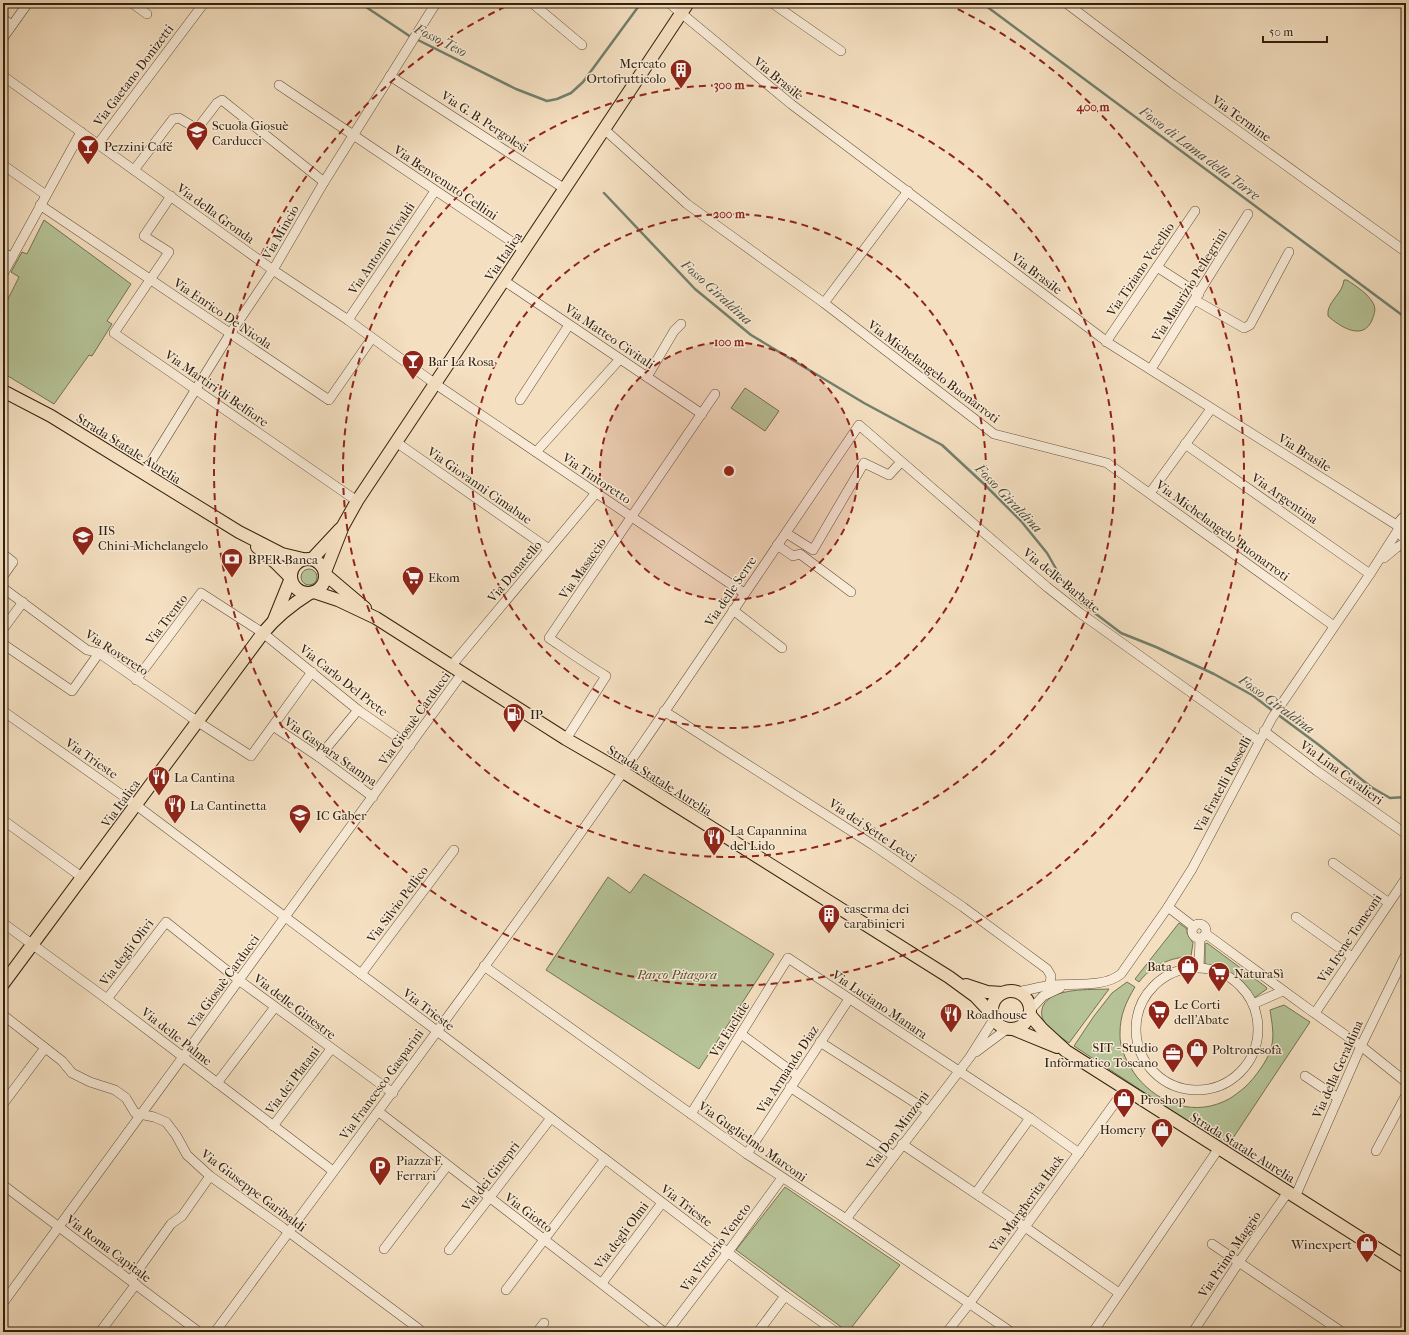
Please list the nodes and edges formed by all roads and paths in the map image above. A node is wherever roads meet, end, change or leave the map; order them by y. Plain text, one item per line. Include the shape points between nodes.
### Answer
1 (28, 3) edge
2 (132, 3) edge
3 (204, 3) edge
4 (436, 3) edge
5 (532, 3) edge
6 (669, 3) edge
7 (688, 3) edge
8 (772, 3) edge
9 (1066, 3) edge
10 (147, 14) dead end
11 (681, 14) junction
12 (3, 19) edge
13 (12, 25) junction
14 (3, 38) edge
15 (582, 45) dead end
16 (841, 51) dead end
17 (3, 76) edge
18 (390, 76) junction
19 (279, 85) dead end
20 (604, 130) junction
21 (81, 132) junction
22 (354, 135) junction
23 (98, 144) junction
24 (3, 165) edge
25 (134, 170) junction
26 (324, 182) junction
27 (566, 189) junction
28 (436, 191) junction
29 (908, 191) junction
30 (46, 195) junction
31 (170, 196) junction
32 (40, 205) junction
33 (1195, 211) dead end
34 (1248, 214) dead end
35 (524, 250) junction
36 (3, 252) edge
37 (1289, 252) dead end
38 (1406, 252) edge
39 (12, 258) junction
40 (1157, 267) junction
41 (273, 270) junction
42 (3, 274) edge
43 (151, 280) junction
44 (503, 280) junction
45 (1197, 297) junction
46 (824, 304) junction
47 (348, 320) junction
48 (681, 324) dead end
49 (569, 325) junction
50 (230, 334) junction
51 (372, 338) junction
52 (1106, 342) junction
53 (620, 359) junction
54 (1151, 369) junction
55 (647, 377) junction
56 (434, 383) junction
57 (196, 389) junction
58 (3, 392) edge
59 (715, 394) dead end
60 (520, 400) dead end
61 (1211, 409) junction
62 (702, 414) junction
63 (859, 425) joint
64 (396, 442) junction
65 (1185, 444) junction
66 (536, 452) junction
67 (901, 462) junction
68 (144, 473) junction
69 (596, 493) junction
70 (1150, 493) junction
71 (357, 501) junction
72 (1406, 515) edge
73 (632, 518) junction
74 (343, 526) junction
75 (1398, 528) junction
76 (239, 532) junction
77 (786, 533) junction
78 (1406, 539) edge
79 (1406, 542) edge
80 (777, 545) junction
81 (549, 549) junction
82 (3, 554) edge
83 (307, 559) junction
84 (1377, 564) junction
85 (325, 573) junction
86 (1370, 574) junction
87 (3, 576) edge
88 (290, 578) junction
89 (3, 588) edge
90 (851, 592) dead end
91 (312, 593) junction
92 (744, 594) junction
93 (23, 602) junction
94 (733, 610) junction
95 (376, 618) junction
96 (274, 620) junction
97 (1334, 626) junction
98 (3, 629) edge
99 (263, 634) junction
100 (3, 644) edge
101 (782, 648) dead end
102 (99, 653) junction
103 (452, 665) junction
104 (312, 672) junction
105 (463, 672) junction
106 (136, 680) junction
107 (358, 710) junction
108 (3, 711) edge
109 (664, 711) junction
110 (198, 722) junction
111 (273, 726) junction
112 (1264, 731) junction
113 (566, 739) junction
114 (1259, 740) junction
115 (410, 746) junction
116 (319, 757) junction
117 (623, 772) junction
118 (372, 799) junction
119 (136, 805) junction
120 (3, 820) edge
121 (1406, 834) edge
122 (454, 850) dead end
123 (1333, 863) dead end
124 (82, 878) junction
125 (1406, 878) edge
126 (1389, 903) junction
127 (1168, 907) junction
128 (285, 916) junction
129 (1296, 917) dead end
130 (166, 922) joint
131 (3, 923) edge
132 (1203, 936) junction
133 (32, 945) junction
134 (1406, 954) edge
135 (1352, 957) junction
136 (788, 958) joint
137 (484, 966) junction
138 (1199, 967) junction
139 (360, 974) junction
140 (949, 977) junction
141 (240, 981) junction
142 (3, 984) edge
143 (1071, 984) junction
144 (1050, 985) junction
145 (1283, 991) junction
146 (1017, 992) junction
147 (1002, 994) junction
148 (107, 999) junction
149 (849, 999) junction
150 (1253, 1004) junction
151 (276, 1007) junction
152 (1030, 1012) junction
153 (1315, 1014) junction
154 (3, 1015) edge
155 (993, 1017) junction
156 (1010, 1029) junction
157 (437, 1030) junction
158 (741, 1034) junction
159 (820, 1042) junction
160 (1361, 1046) junction
161 (46, 1048) junction
162 (331, 1049) junction
163 (1066, 1051) junction
164 (970, 1057) junction
165 (183, 1058) junction
166 (958, 1071) junction
167 (798, 1076) junction
168 (1305, 1076) dead end
169 (1405, 1080) edge
170 (217, 1083) junction
171 (790, 1087) junction
172 (1125, 1089) junction
173 (393, 1093) junction
174 (1406, 1095) edge
175 (1338, 1098) junction
176 (3, 1104) edge
177 (928, 1111) junction
178 (379, 1112) junction
179 (141, 1114) junction
180 (691, 1114) junction
181 (551, 1118) junction
182 (1030, 1118) junction
183 (273, 1126) junction
184 (902, 1144) junction
185 (1219, 1148) junction
186 (1376, 1151) dead end
187 (1079, 1153) junction
188 (747, 1154) junction
189 (894, 1156) junction
190 (605, 1159) junction
191 (448, 1166) junction
192 (333, 1171) junction
193 (210, 1176) junction
194 (782, 1178) junction
195 (3, 1185) edge
196 (976, 1193) junction
197 (1292, 1194) junction
198 (490, 1198) junction
199 (662, 1203) junction
200 (846, 1219) junction
201 (59, 1227) junction
202 (1025, 1227) junction
203 (288, 1232) junction
204 (545, 1241) junction
205 (1212, 1244) dead end
206 (384, 1249) dead end
207 (449, 1250) dead end
208 (728, 1252) junction
209 (1239, 1262) junction
210 (1406, 1267) edge
211 (134, 1282) junction
212 (602, 1283) junction
213 (506, 1290) dead end
214 (1119, 1294) junction
215 (785, 1296) junction
216 (3, 1303) edge
217 (969, 1304) junction
218 (544, 1323) dead end
219 (100, 1332) edge
220 (199, 1332) edge
221 (215, 1332) edge
222 (420, 1332) edge
223 (537, 1332) edge
224 (664, 1332) edge
225 (667, 1332) edge
226 (758, 1332) edge
227 (836, 1332) edge
228 (947, 1332) edge
229 (1011, 1332) edge
230 (1094, 1332) edge
231 (1193, 1332) edge
232 (1342, 1332) edge

1 - 13 street
2 - 10 street
3 - 23 street, Via Gaetano Donizetti
4 - 18 street, Via Mincio
5 - 15 street
6 - 11 street, Via Brasile
7 - 11 main road, Via Italica
8 - 16 street
9 - 38 street, Via Termine via 1173,84
11 - 20 main road, Via Italica
11 - 29 street, Via Brasile via 790,104
12 - 13 street
13 - 14 street
17 - 21 street, Via della Gronda
18 - 22 street, Via Mincio
18 - 27 street, Via G. B. Pergolesi
19 - 22 street, Via Benvenuto Cellini
20 - 27 main road, Via Italica
20 - 46 street, Via Michelangelo Buonarroti via 688,204
21 - 23 street, Via della Gronda
21 - 30 street
22 - 26 street, Via Mincio
22 - 28 street, Via Benvenuto Cellini
23 - 25 street, Via della Gronda
24 - 30 street
25 - 26 street via 173,119 179,118 197,129 222,100
25 - 31 street, Via della Gronda
26 - 41 street, Via Mincio
27 - 35 main road, Via Italica
28 - 35 street, Via Benvenuto Cellini
28 - 47 street, Via Antonio Vivaldi
29 - 46 street
29 - 52 street, Via Brasile
30 - 32 street
31 - 41 street, Via della Gronda
31 - 43 street via 144,236 169,252
32 - 39 street
32 - 43 street, Via Enrico De Nicola
33 - 40 street, Via Tiziano Vecellio
34 - 45 street, Via Maurizio Pellegrini
35 - 44 main road, Via Italica
36 - 39 street
37 - 45 street via 1250,325 1244,328
39 - 42 street
40 - 45 street
40 - 52 street, Via Tiziano Vecellio
41 - 47 street, Via della Gronda
41 - 50 street, Via Mincio
43 - 50 street, Via Enrico De Nicola
43 - 57 street, Via Martiri di Belfiore via 114,333
44 - 49 street, Via Matteo Civitali
44 - 56 main road, Via Italica
45 - 54 street, Via Maurizio Pellegrini
46 - 70 street, Via Michelangelo Buonarroti via 994,434 1107,463
47 - 51 street, Via della Gronda
48 - 55 street via 674,331
49 - 53 street, Via Matteo Civitali
49 - 60 street
50 - 51 street, Via Enrico De Nicola via 329,400
50 - 57 street, Via Mincio
51 - 56 street, Via della Gronda
52 - 54 street, Via Brasile
53 - 55 street, Via Matteo Civitali
53 - 66 street
54 - 61 street, Via Brasile
55 - 62 street, Via Matteo Civitali
56 - 64 main road, Via Italica
56 - 66 street, Via Tintoretto
57 - 68 street, Via Mincio
57 - 71 street, Via Martiri di Belfiore
58 - 68 main road, Strada Statale Aurelia via 51,416
59 - 62 street, Via Masaccio
61 - 65 street
61 - 75 street, Via Brasile
62 - 73 street, Via Masaccio
63 - 67 street, Via delle Barbate
63 - 77 street, Via delle Serre
64 - 71 main road, Via Italica
64 - 81 street, Via Giovanni Cimabue
65 - 70 street
65 - 86 street, Via Argentina
66 - 69 street, Via Tintoretto
67 - 77 street via 889,475 864,463 813,550
67 - 114 street, Via delle Barbate via 1080,613
68 - 76 main road, Strada Statale Aurelia
69 - 73 street, Via Tintoretto
69 - 81 street, Via Donatello
70 - 97 street, Via Michelangelo Buonarroti
71 - 74 main road, Via Italica
72 - 75 street via 1401,518
73 - 92 street, Via Tintoretto
73 - 113 street, Via Masaccio via 549,638 606,676
74 - 83 main road, Via Italica
74 - 85 main road, Via Italica
75 - 78 street via 1401,536
75 - 84 street
76 - 83 main road, Strada Statale Aurelia via 282,554
76 - 88 main road, Strada Statale Aurelia
77 - 80 street, Via delle Serre
79 - 84 street
80 - 90 street via 794,556 800,554
80 - 92 street, Via delle Serre
81 - 103 street, Via Donatello
82 - 87 street via 13,562
83 - 85 main road via 321,564
83 - 88 main road via 293,566
84 - 86 street, Via Fratelli Rosselli
85 - 91 main road via 324,582
85 - 95 main road, Strada Statale Aurelia
86 - 97 street, Via Fratelli Rosselli
88 - 91 main road via 299,591
88 - 96 main road, Via Italica
89 - 93 street, Via Rovereto
91 - 95 main road, Strada Statale Aurelia via 338,600
91 - 96 main road, Via Italica via 292,604
92 - 94 street, Via delle Serre
93 - 98 street
93 - 102 street, Via Rovereto via 87,650
94 - 101 street
94 - 109 street, Via delle Serre
95 - 103 main road, Strada Statale Aurelia
96 - 99 main road, Via Italica
97 - 112 street, Via Fratelli Rosselli
99 - 104 street, Via Carlo Del Prete
99 - 106 street, Via Trento via 202,593
99 - 110 main road, Via Italica
100 - 102 street via 72,691
102 - 106 street, Via Rovereto
103 - 105 main road, Strada Statale Aurelia
104 - 107 street, Via Carlo Del Prete
104 - 111 street
105 - 113 main road, Strada Statale Aurelia
105 - 115 street, Via Giosuè Carducci
106 - 110 street, Via Rovereto
107 - 115 street, Via Carlo Del Prete
107 - 116 street
108 - 119 street, Via Trieste
109 - 117 street, Via delle Serre
109 - 144 street, Via dei Sette Lecci via 832,818 962,907 1047,969 1051,976
110 - 111 street, Via Rovereto via 251,756
110 - 119 main road, Via Italica
111 - 116 street, Via Gaspara Stampa
112 - 114 street, Via Fratelli Rosselli
112 - 121 street, Via Lina Cavalieri
113 - 117 main road, Strada Statale Aurelia
114 - 127 street, Via Fratelli Rosselli via 1202,851
115 - 118 street, Via Giosuè Carducci
116 - 118 street, Via Gaspara Stampa
117 - 137 street, Via Francesco Gasparini
117 - 140 main road, Strada Statale Aurelia
118 - 128 street, Via Giosuè Carducci
119 - 124 main road, Via Italica
119 - 128 street, Via Trieste
120 - 124 street
122 - 139 street, Via Silvio Pellico
123 - 126 street
124 - 133 main road, Via Italica
125 - 126 street, Via Irene Tomeoni
126 - 135 street, Via Irene Tomeoni
127 - 132 street via 1194,927 1203,926 1206,930
127 - 143 street, Via Fratelli Rosselli via 1118,976 1109,981
128 - 139 street, Via Trieste
128 - 141 street, Via Giosuè Carducci
129 - 135 street
130 - 141 street, Via delle Ginestre
130 - 148 street, Via degli Olivi
131 - 133 street, Via delle Palme
132 - 138 street
132 - 145 street
133 - 142 main road, Via Italica
133 - 148 street, Via delle Palme
134 - 160 street, Via della Geraldina
135 - 153 street, Via Irene Tomeoni
136 - 149 street, Via Luciano Manara
136 - 158 street, Via Euclide
137 - 157 street, Via Francesco Gasparini
137 - 180 street, Via Guglielmo Marconi
138 - 150 street via 1229,978 1241,987
138 - 150 street via 1176,971 1158,981 1146,994 1136,1016 1140,1051 1150,1068 1165,1082 1198,1091 1220,1086 1237,1075 1251,1058 1257,1040 1257,1019
139 - 157 street, Via Trieste
140 - 147 main road, Strada Statale Aurelia via 979,990
140 - 155 main road, Strada Statale Aurelia via 975,996
141 - 151 street, Via delle Ginestre
141 - 165 street, Via Giosuè Carducci
143 - 144 street, Via Fratelli Rosselli
143 - 152 street, Via Fratelli Rosselli via 1048,992
144 - 146 street, Via Fratelli Rosselli
145 - 150 street
145 - 153 street
146 - 147 main road
146 - 152 main road via 1026,998
147 - 155 main road via 994,1002
148 - 165 street, Via delle Palme
149 - 159 street, Via Armando Diaz
149 - 166 street, Via Luciano Manara
151 - 162 street, Via delle Ginestre
151 - 170 street
152 - 156 main road via 1024,1025
152 - 163 main road, Strada Statale Aurelia via 1042,1029
153 - 160 street
154 - 161 street, Via Giuseppe Garibaldi
155 - 156 main road via 999,1025
155 - 164 street, Via Don Minzoni
156 - 163 main road, Strada Statale Aurelia
156 - 164 street, Via Don Minzoni
157 - 173 street, Via Francesco Gasparini
157 - 181 street, Via Trieste
158 - 167 street
158 - 180 street, Via Euclide
159 - 167 street, Via Armando Diaz
159 - 177 street
160 - 169 street
160 - 175 street, Via della Geraldina
161 - 176 street
161 - 179 street, Via Giuseppe Garibaldi via 62,1060 72,1073 115,1090 126,1098 135,1113
162 - 173 street, Via delle Ginestre
162 - 183 street, Via dei Platani
163 - 172 main road, Strada Statale Aurelia
164 - 166 street, Via Don Minzoni
165 - 170 street, Via delle Palme
165 - 179 street, Via Giosuè Carducci
166 - 177 street, Via Don Minzoni
166 - 182 street, Via Luciano Manara
167 - 171 street, Via Armando Diaz
168 - 175 street
170 - 183 street, Via delle Palme
171 - 188 street, Via Armando Diaz
171 - 189 street
172 - 185 main road, Strada Statale Aurelia
172 - 187 street, Via Margherita Hack
173 - 178 street, Via Francesco Gasparini
174 - 186 street
175 - 197 street, Via della Geraldina
177 - 184 street, Via Don Minzoni
178 - 191 street, Via Giotto
178 - 192 street, Via Francesco Gasparini
179 - 193 street, Via Giuseppe Garibaldi via 166,1122 186,1155
179 - 201 street, Via Giosuè Carducci
180 - 188 street, Via Guglielmo Marconi
181 - 190 street, Via Trieste
181 - 198 street, Via dei Ginepri
182 - 187 street, Via Luciano Manara
182 - 196 street
183 - 192 street, Via delle Palme
184 - 189 street, Via Don Minzoni
184 - 196 street
185 - 197 main road, Strada Statale Aurelia
185 - 214 street
187 - 202 street, Via Margherita Hack
188 - 194 street, Via Guglielmo Marconi
189 - 200 street, Via Don Minzoni
190 - 199 street, Via Trieste
190 - 204 street
191 - 198 street, Via Giotto
191 - 206 street
192 - 203 street, Via Francesco Gasparini
193 - 203 street, Via Giuseppe Garibaldi
193 - 211 street via 182,1216 171,1224
194 - 200 street, Via Guglielmo Marconi
194 - 208 street, Via Vittorio Veneto
195 - 201 street, Via Roma Capitale
196 - 202 street
197 - 209 street, Via Primo Maggio
197 - 210 main road, Strada Statale Aurelia
198 - 204 street, Via Giotto
198 - 207 street, Via dei Ginepri
199 - 208 street, Via Trieste
199 - 212 street, Via degli Olmi
200 - 217 street, Via Guglielmo Marconi
201 - 211 street, Via Roma Capitale
201 - 216 street, Via Giosuè Carducci
202 - 214 street
202 - 217 street, Via Margherita Hack
203 - 221 street, Via Francesco Gasparini
203 - 222 street, Via Giuseppe Garibaldi
204 - 212 street, Via Giotto
204 - 213 street
205 - 209 street
208 - 215 street, Via Trieste
208 - 225 street, Via Vittorio Veneto
209 - 231 street, Via Primo Maggio
209 - 232 street
211 - 219 street
211 - 220 street, Via Roma Capitale
212 - 224 street, Via Giotto
214 - 230 street
215 - 226 street
215 - 227 street, Via Trieste
217 - 228 street, Via Margherita Hack
217 - 229 street, Via Guglielmo Marconi
218 - 223 street

